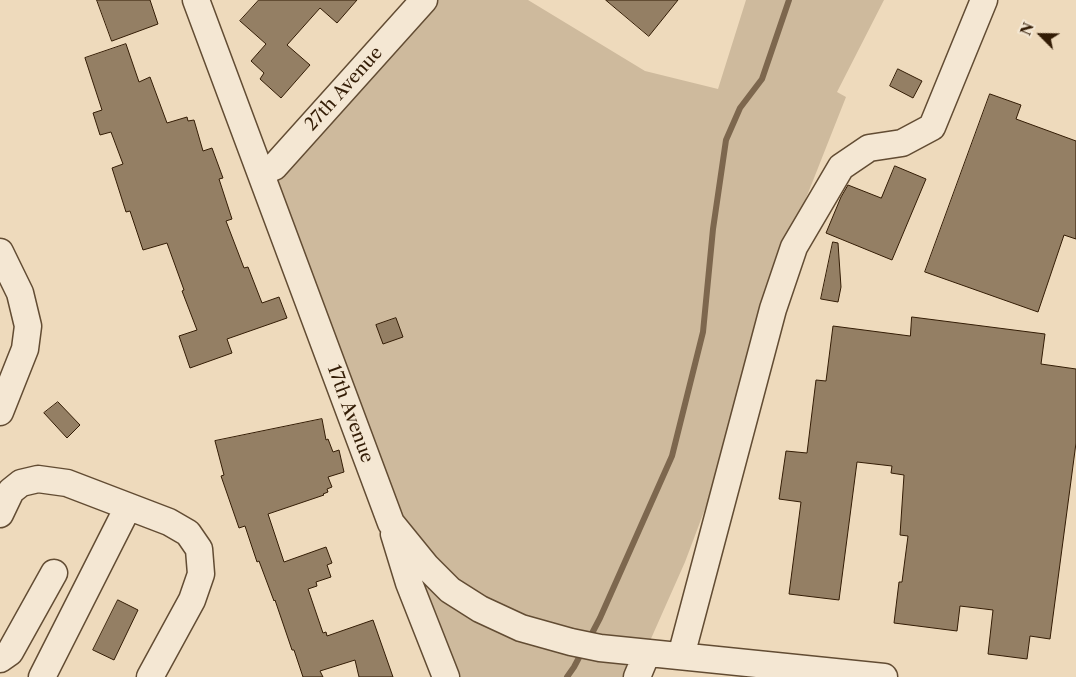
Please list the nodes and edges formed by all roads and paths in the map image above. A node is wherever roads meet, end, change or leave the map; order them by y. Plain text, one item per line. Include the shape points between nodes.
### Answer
1 (196, 0) edge
2 (424, 0) edge
3 (984, 0) edge
4 (260, 171) junction
5 (0, 252) edge
6 (0, 412) edge
7 (128, 506) junction
8 (0, 514) edge
9 (391, 523) junction
10 (54, 573) dead end
11 (647, 653) junction
12 (681, 656) junction
13 (0, 659) edge
14 (836, 675) edge
15 (42, 677) edge
16 (150, 677) edge
17 (446, 677) edge
18 (637, 677) edge
19 (884, 677) edge

1 - 4 street, 17th Avenue
2 - 4 street, 27th Avenue via 274,167
3 - 12 street via 932,127 902,143 869,148 841,167 794,248 773,309
4 - 9 street, 17th Avenue
5 - 6 street via 20,293 28,326 25,349
7 - 8 street via 67,484 38,479 21,483 11,491
7 - 15 street
7 - 16 street via 188,532 199,549 200,574 192,600
9 - 11 street, 17th Avenue via 450,590 480,609 521,628 572,642
9 - 17 street via 409,583
10 - 13 street via 10,652
11 - 12 street, 17th Avenue
11 - 18 street
12 - 14 street, 17th Avenue
14 - 19 street, 17th Avenue

